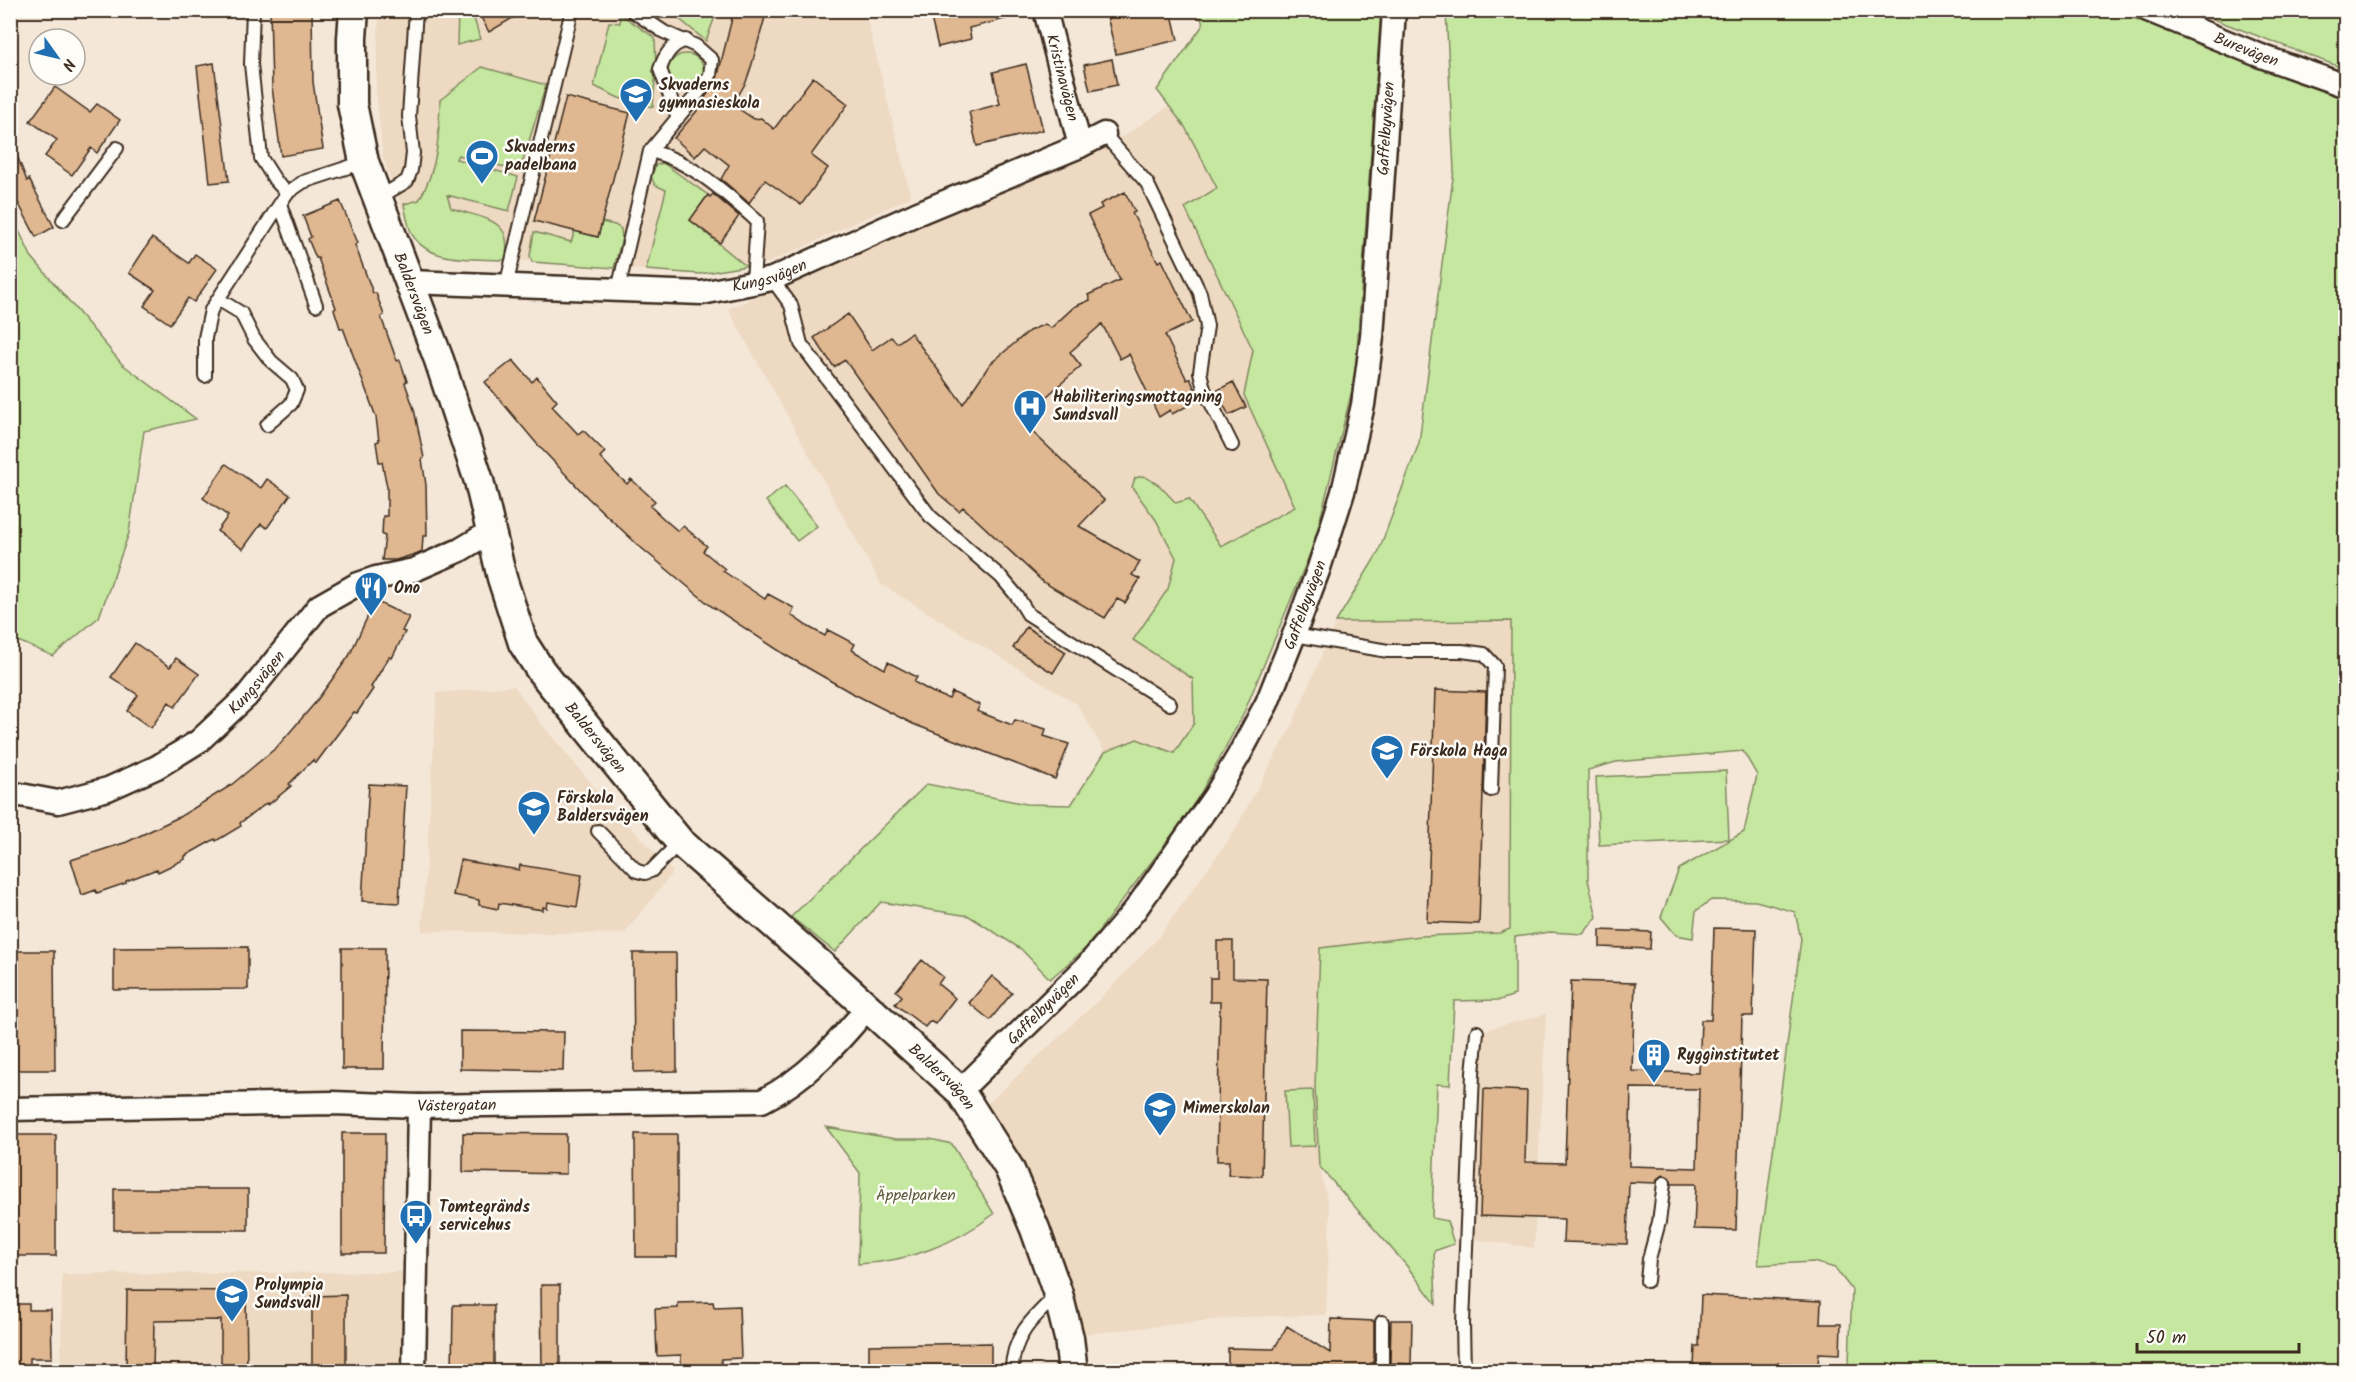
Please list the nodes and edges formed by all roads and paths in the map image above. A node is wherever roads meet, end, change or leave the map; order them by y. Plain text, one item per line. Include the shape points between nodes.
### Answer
1 (253, 10) edge
2 (354, 10) edge
3 (416, 10) edge
4 (573, 10) edge
5 (631, 10) edge
6 (1045, 10) edge
7 (1394, 10) edge
8 (2148, 10) edge
9 (686, 40) junction
10 (2346, 86) edge
11 (678, 118) junction
12 (1104, 134) joint
13 (1080, 146) junction
14 (117, 148) dead end
15 (650, 151) junction
16 (364, 162) junction
17 (287, 193) junction
18 (377, 198) junction
19 (280, 204) junction
20 (63, 220) dead end
21 (762, 281) junction
22 (409, 282) junction
23 (506, 286) junction
24 (618, 290) junction
25 (218, 299) junction
26 (316, 304) dead end
27 (205, 376) dead end
28 (267, 424) dead end
29 (1232, 445) dead end
30 (490, 532) junction
31 (1294, 635) junction
32 (1170, 704) dead end
33 (1491, 790) dead end
34 (10, 794) edge
35 (598, 831) dead end
36 (680, 842) junction
37 (868, 1007) junction
38 (1477, 1032) dead end
39 (960, 1091) junction
40 (419, 1106) junction
41 (10, 1109) edge
42 (1664, 1183) dead end
43 (1647, 1281) dead end
44 (1058, 1294) junction
45 (1382, 1322) dead end
46 (414, 1371) edge
47 (1012, 1371) edge
48 (1073, 1371) edge
49 (1382, 1371) edge
50 (1464, 1371) edge

1 - 17 lane via 251,64 261,158
2 - 16 street, Baldersvägen via 352,104
3 - 18 lane via 409,116 411,170 407,181
4 - 23 lane
5 - 9 lane via 664,32
6 - 13 street, Kristinavägen
7 - 31 street, Gaffelbyvägen via 1372,337 1363,405 1342,492
8 - 10 street, Burevägen
9 - 11 lane via 671,48 660,69
9 - 11 lane via 712,60 704,87
11 - 15 lane
12 - 13 street, Kungsvägen
12 - 29 lane via 1146,183 1200,293 1207,326 1200,372 1204,389
13 - 21 street, Kungsvägen
14 - 20 lane
15 - 21 lane via 671,156 729,195 757,221
15 - 24 lane
16 - 17 lane via 303,182
16 - 18 street, Baldersvägen
17 - 19 lane
18 - 22 street, Baldersvägen
19 - 25 lane
19 - 26 lane
21 - 24 street, Kungsvägen via 702,294
21 - 32 lane via 791,305 801,344 930,516 1001,577 1028,614
22 - 23 street, Kungsvägen
22 - 30 street, Baldersvägen via 479,481
23 - 24 street, Kungsvägen
25 - 27 lane via 211,310 205,338
25 - 28 lane via 241,313 254,339 292,379 297,390 291,404
30 - 34 street, Kungsvägen via 414,570 356,585 319,606 246,697 199,741 157,767 108,789 58,802
30 - 36 street, Baldersvägen via 524,643 541,671
31 - 33 lane via 1388,651 1484,654 1495,666
31 - 39 street, Gaffelbyvägen via 1267,703 1239,755 1135,910 1088,965
35 - 36 lane via 637,871 645,873
36 - 37 street, Baldersvägen
37 - 39 street, Baldersvägen
37 - 40 street, Västergatan via 795,1082 762,1101
38 - 50 lane via 1462,1323
39 - 44 street, Baldersvägen via 1009,1168
40 - 41 street, Västergatan via 332,1103
40 - 46 street
42 - 43 lane
44 - 47 lane via 1017,1338
44 - 48 street, Baldersvägen via 1070,1338
45 - 49 lane

